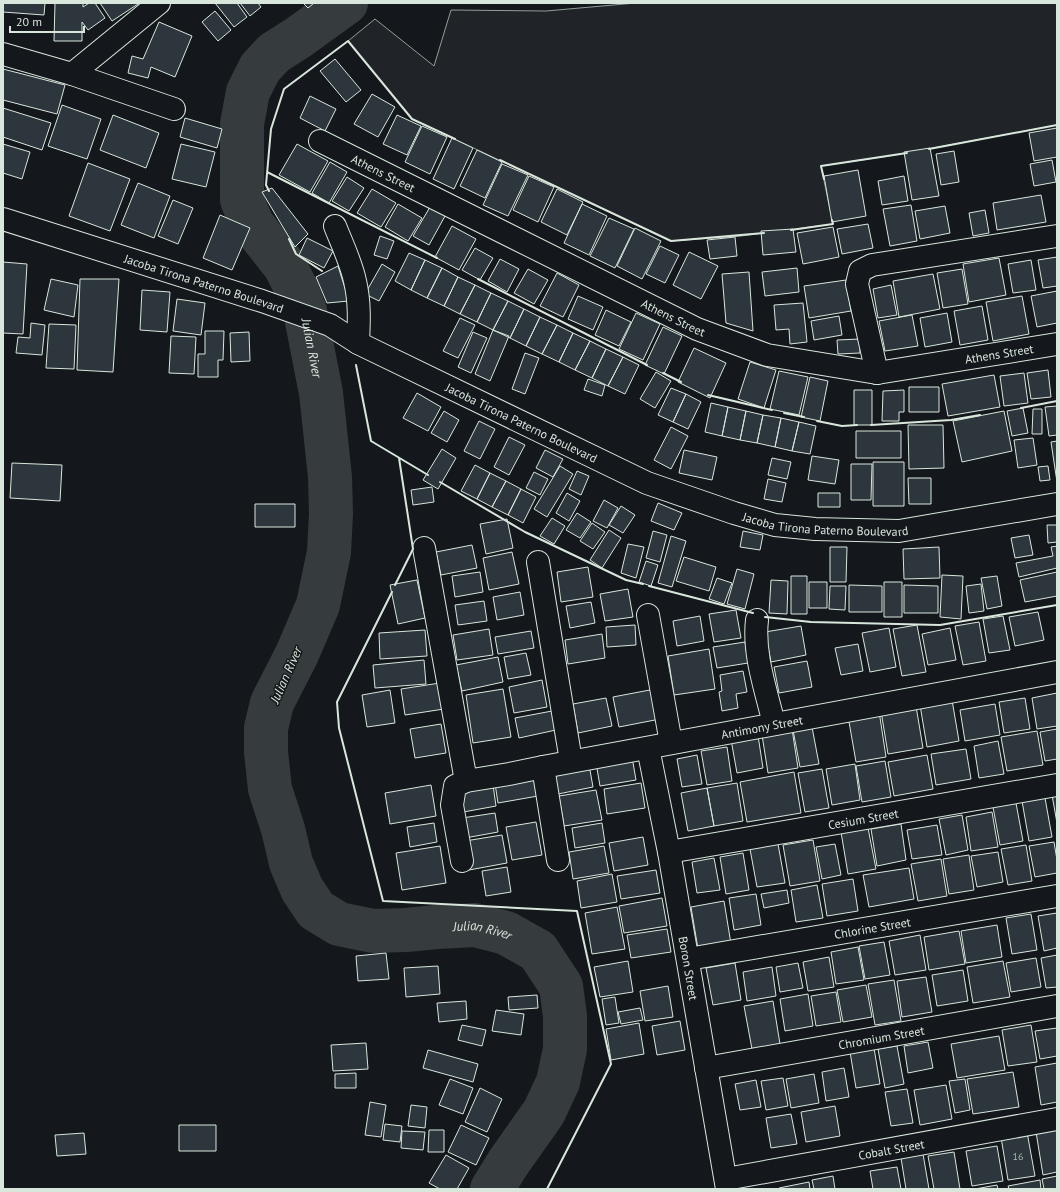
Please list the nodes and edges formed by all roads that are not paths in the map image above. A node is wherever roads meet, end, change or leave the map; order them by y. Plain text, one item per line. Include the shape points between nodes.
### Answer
1 (159, 3) edge
2 (3, 54) edge
3 (72, 74) junction
4 (174, 109) dead end
5 (320, 141) dead end
6 (3, 219) edge
7 (335, 226) dead end
8 (1057, 236) edge
9 (358, 343) junction
10 (1057, 344) edge
11 (877, 373) junction
12 (1057, 504) edge
13 (424, 548) dead end
14 (538, 562) dead end
15 (648, 615) dead end
16 (757, 620) dead end
17 (1057, 672) edge
18 (774, 724) junction
19 (670, 744) junction
20 (648, 748) junction
21 (571, 761) junction
22 (543, 767) junction
23 (466, 780) junction
24 (1057, 785) edge
25 (669, 852) junction
26 (558, 860) dead end
27 (462, 861) dead end
28 (1057, 896) edge
29 (688, 959) junction
30 (1057, 1006) edge
31 (706, 1068) junction
32 (1057, 1119) edge
33 (726, 1184) edge

1 - 3 street
2 - 3 street
3 - 4 street
5 - 11 street, Athens Street via 697,329 767,355
6 - 9 street, Jacoba Tirona Paterno Boulevard via 262,301 330,325
7 - 9 street via 355,281 359,315
8 - 11 street via 872,265 860,271 857,284
9 - 12 street, Jacoba Tirona Paterno Boulevard via 647,483 775,526 899,531
10 - 11 street, Athens Street
13 - 23 street
14 - 21 street
15 - 19 street
16 - 18 street via 760,668
17 - 18 street, Antimony Street
18 - 19 street, Antimony Street
19 - 20 street, Antimony Street
20 - 21 street, Antimony Street
20 - 25 street, Boron Street
21 - 22 street, Antimony Street
22 - 23 street, Antimony Street
22 - 26 street
23 - 27 street via 455,786 452,804
24 - 25 street, Cesium Street
25 - 29 street, Boron Street
28 - 29 street, Chlorine Street
29 - 31 street, Boron Street
30 - 31 street, Chromium Street
31 - 33 street, Boron Street
32 - 33 street, Cobalt Street

